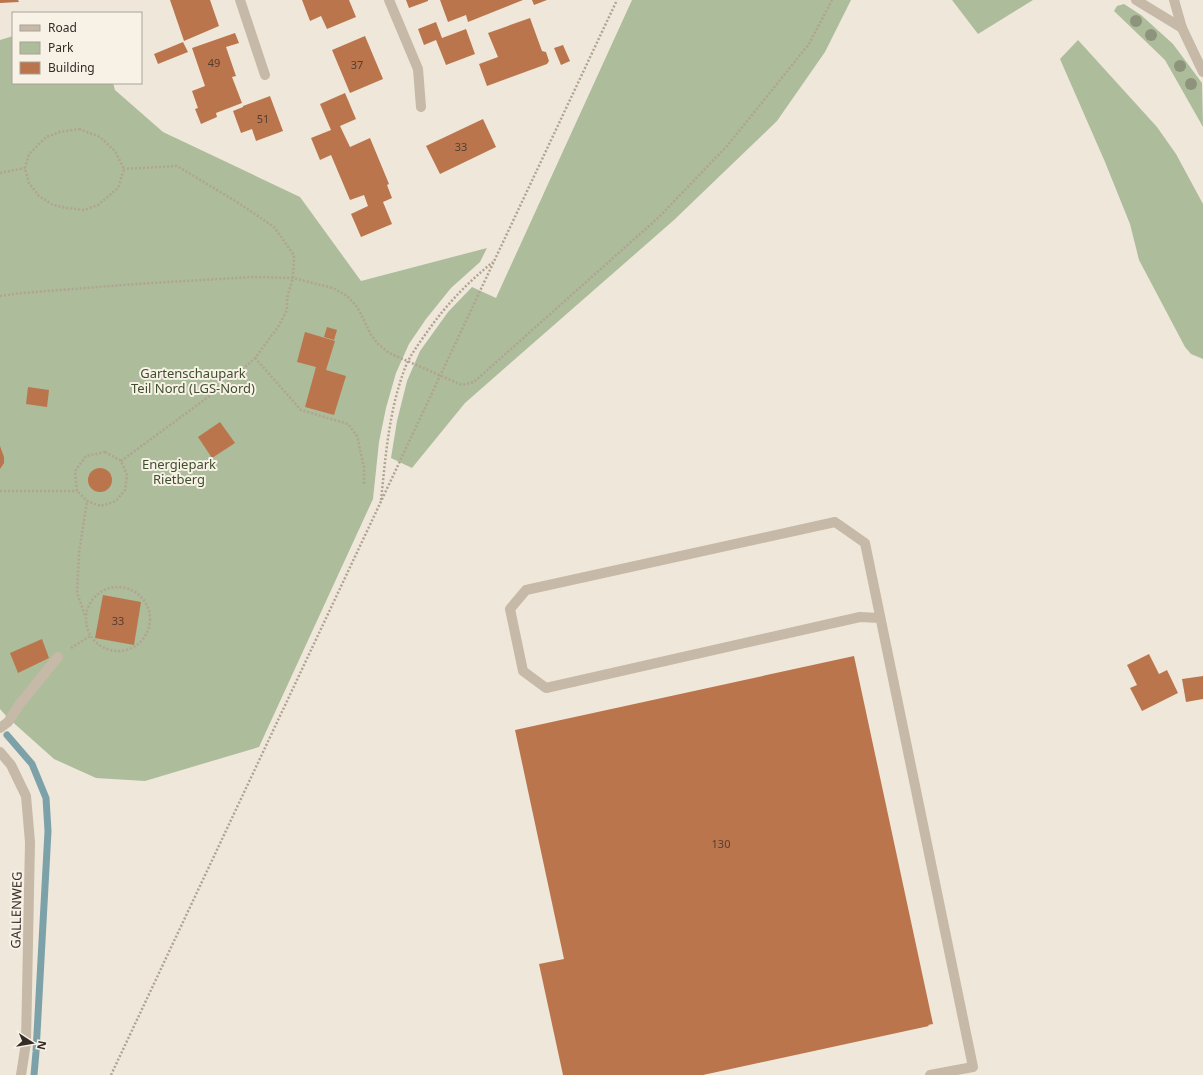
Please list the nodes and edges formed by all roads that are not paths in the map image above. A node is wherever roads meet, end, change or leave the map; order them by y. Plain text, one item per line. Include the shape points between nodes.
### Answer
1 (240, 0) edge
2 (389, 0) edge
3 (1136, 0) edge
4 (1174, 0) edge
5 (1182, 28) junction
6 (1203, 72) edge
7 (265, 76) dead end
8 (421, 107) dead end
9 (880, 618) junction
10 (58, 656) road end
11 (0, 728) edge
12 (0, 752) edge
13 (21, 1075) edge
14 (930, 1075) edge

1 - 7 street
2 - 8 street via 418,69
3 - 5 street
4 - 5 street
5 - 6 street
9 - 9 street via 865,543 835,522 526,590 510,610 523,671 546,688 860,617
9 - 14 street via 973,1067
10 - 11 street via 19,704 8,722
12 - 13 street, GALLENWEG via 11,765 26,796 30,842 26,1043

